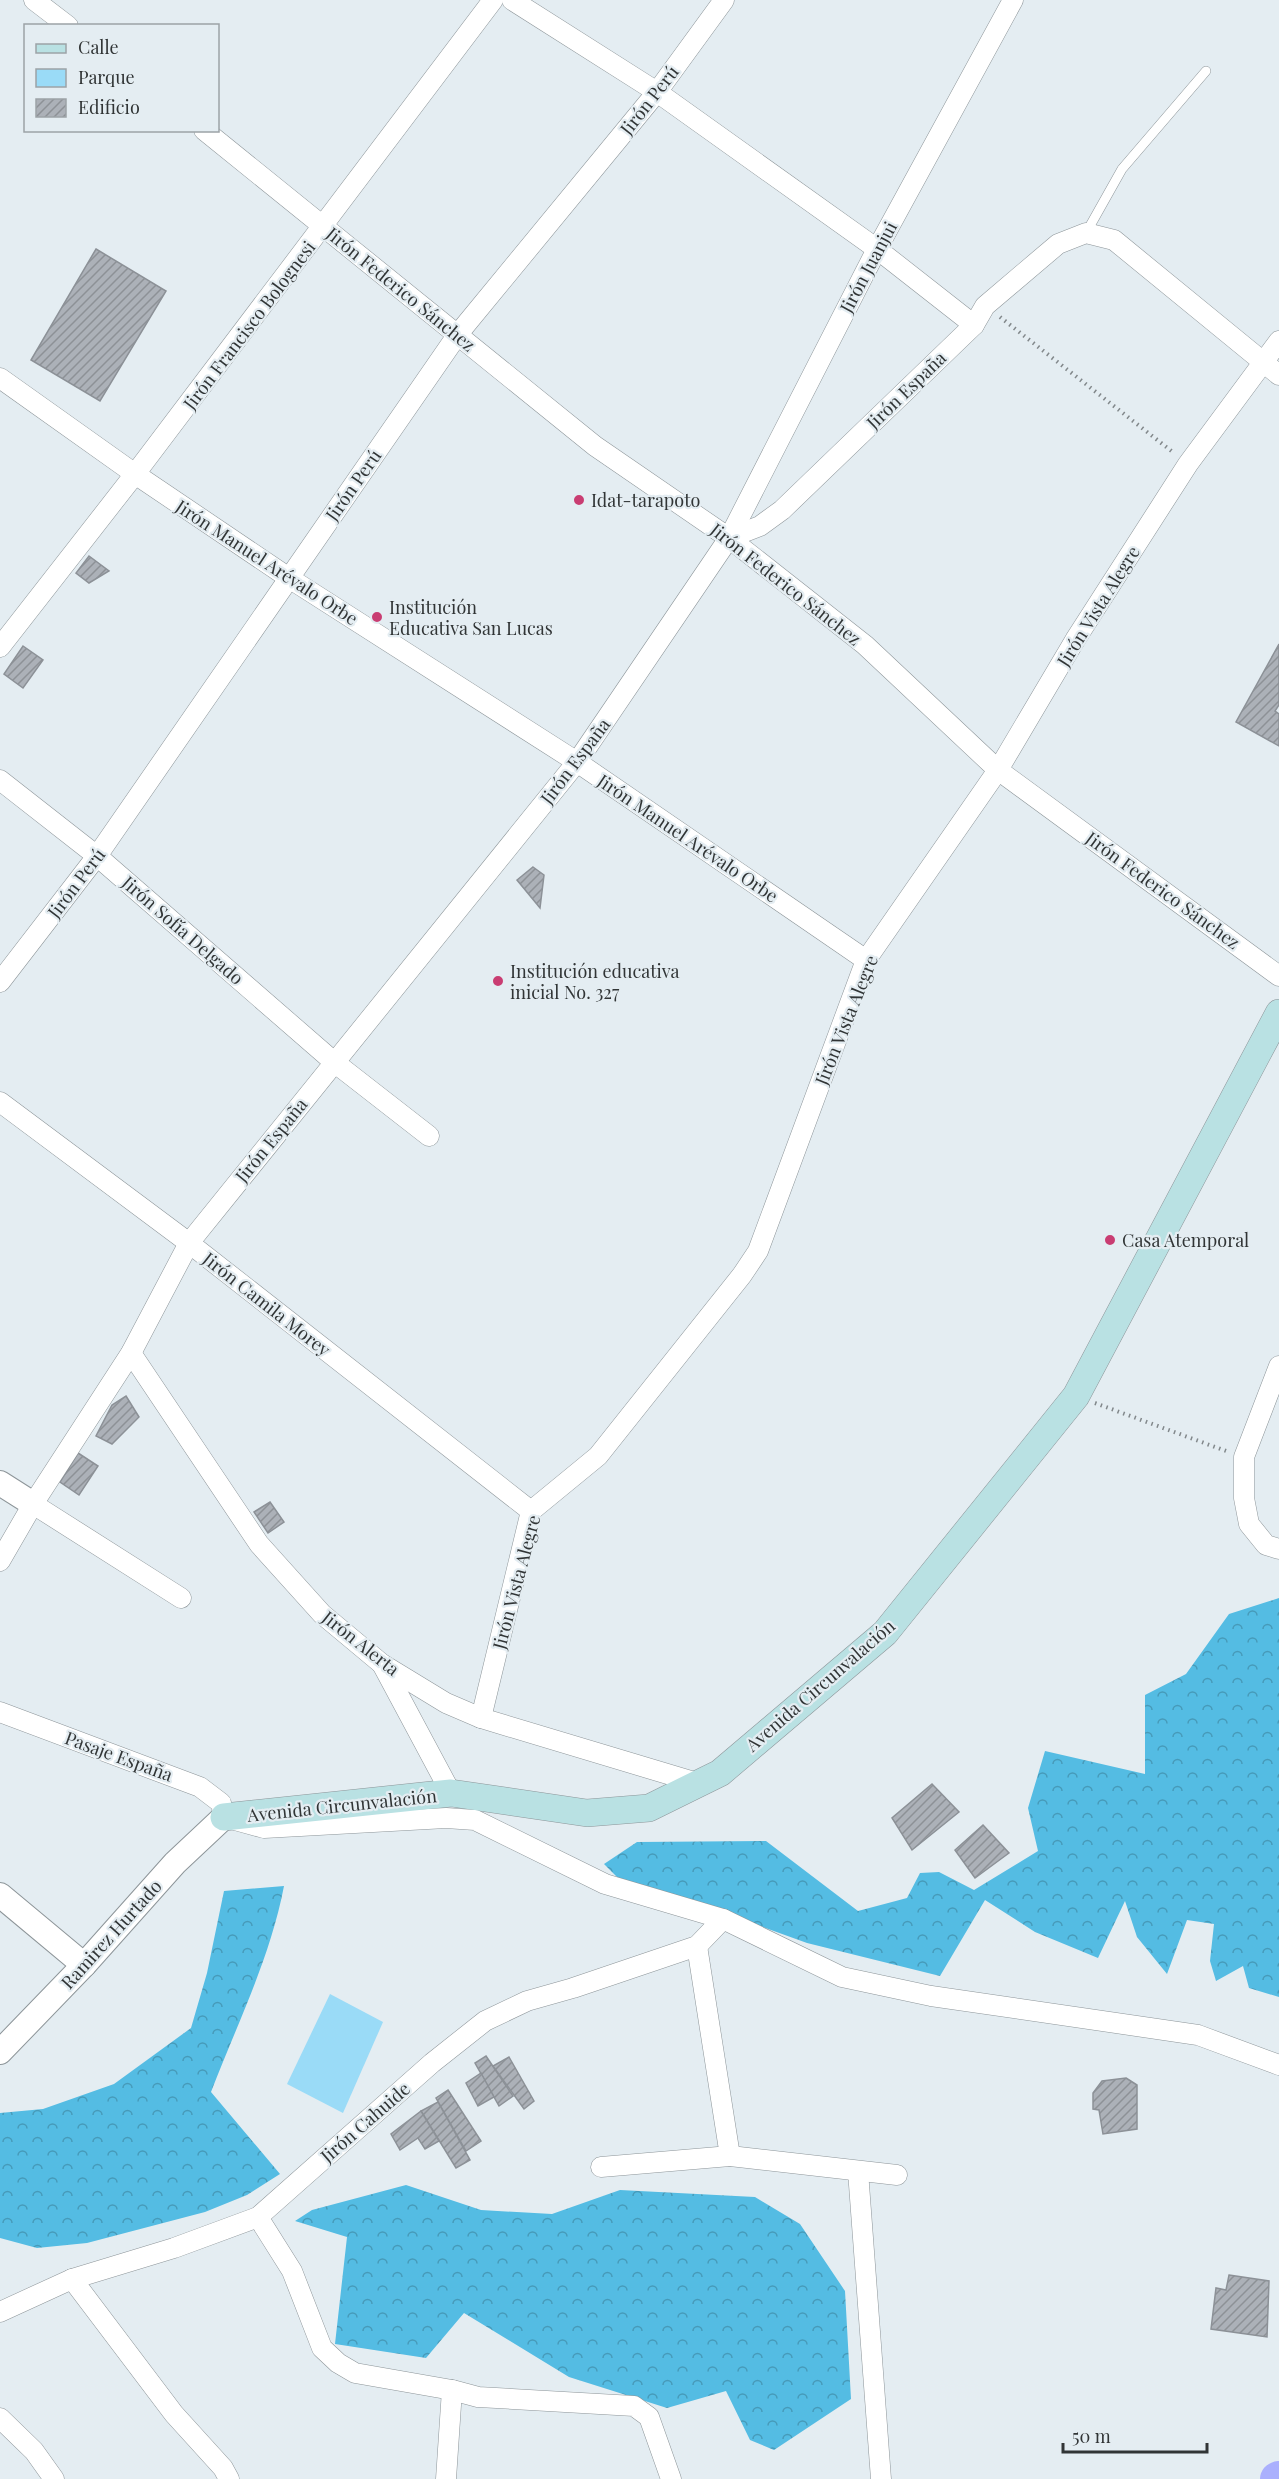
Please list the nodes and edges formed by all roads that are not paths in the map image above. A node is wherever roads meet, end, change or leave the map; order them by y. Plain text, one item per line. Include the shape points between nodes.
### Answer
1 (34, 0) edge
2 (494, 0) edge
3 (512, 0) edge
4 (724, 0) edge
5 (1013, 0) edge
6 (65, 24) edge
7 (1206, 72) dead end
8 (657, 92) junction
9 (206, 132) edge
10 (323, 227) junction
11 (1086, 233) junction
12 (877, 249) junction
13 (974, 325) junction
14 (458, 334) junction
15 (1279, 341) edge
16 (1271, 369) edge
17 (0, 378) edge
18 (135, 474) junction
19 (729, 538) junction
20 (289, 578) junction
21 (0, 647) edge
22 (577, 762) junction
23 (998, 770) junction
24 (0, 780) edge
25 (97, 856) junction
26 (866, 960) junction
27 (1279, 976) edge
28 (0, 982) edge
29 (1279, 1013) edge
30 (334, 1062) junction
31 (0, 1102) edge
32 (429, 1136) dead end
33 (189, 1243) junction
34 (131, 1353) junction
35 (1279, 1366) edge
36 (0, 1483) edge
37 (33, 1504) junction
38 (531, 1511) junction
39 (1279, 1549) edge
40 (0, 1561) edge
41 (181, 1598) dead end
42 (382, 1664) junction
43 (0, 1712) edge
44 (482, 1718) junction
45 (701, 1784) junction
46 (451, 1793) junction
47 (224, 1816) junction
48 (0, 1895) edge
49 (723, 1919) junction
50 (697, 1946) junction
51 (84, 1965) junction
52 (0, 2052) edge
53 (1279, 2065) edge
54 (730, 2156) junction
55 (601, 2167) dead end
56 (858, 2171) junction
57 (897, 2175) dead end
58 (258, 2217) junction
59 (72, 2279) junction
60 (0, 2312) edge
61 (452, 2390) junction
62 (0, 2418) edge
63 (54, 2479) edge
64 (229, 2479) edge
65 (446, 2479) edge
66 (671, 2479) edge
67 (881, 2479) edge

1 - 6 street
2 - 10 street, Jirón Francisco Bolognesi
3 - 8 street
4 - 8 street, Jirón Perú
5 - 12 street, Jirón Juanjui
7 - 11 lane via 1122,169
8 - 12 street
8 - 14 street, Jirón Perú
9 - 10 street, Jirón Federico Sánchez
10 - 14 street, Jirón Federico Sánchez
10 - 18 street, Jirón Francisco Bolognesi
11 - 13 street, Jirón España via 1058,244 985,306
11 - 16 street via 1114,240
12 - 13 street
12 - 19 street, Jirón Juanjui
13 - 19 street, Jirón España via 782,510 760,526
14 - 19 street, Jirón Federico Sánchez via 595,446
14 - 20 street, Jirón Perú
15 - 16 street, Jirón Vista Alegre
16 - 23 street, Jirón Vista Alegre via 1188,464 1075,640
17 - 18 street, Jirón Manuel Arévalo Orbe
18 - 20 street, Jirón Manuel Arévalo Orbe
18 - 21 street, Jirón Francisco Bolognesi
19 - 22 street, Jirón España
19 - 23 street, Jirón Federico Sánchez via 865,645
20 - 22 street, Jirón Manuel Arévalo Orbe
20 - 25 street, Jirón Perú
22 - 26 street, Jirón Manuel Arévalo Orbe
22 - 30 street, Jirón España
23 - 26 street, Jirón Vista Alegre
23 - 27 street, Jirón Federico Sánchez
24 - 25 street, Jirón Sofía Delgado
25 - 28 street, Jirón Perú
25 - 30 street, Jirón Sofía Delgado
26 - 38 street, Jirón Vista Alegre via 758,1251 598,1456
29 - 45 main road, Avenida Circunvalación via 1076,1396 885,1633 720,1773
30 - 32 street, Jirón Sofía Delgado
30 - 33 street, Jirón España
31 - 33 street, Jirón Camila Morey
33 - 34 street, Jirón España
33 - 38 street, Jirón Camila Morey
34 - 37 street, Jirón España
34 - 42 street, Jirón Alerta via 259,1544 322,1614
35 - 39 street via 1244,1457 1244,1498 1249,1524 1266,1545
36 - 37 street
37 - 40 street, Jirón España
37 - 41 street
38 - 44 street, Jirón Vista Alegre
42 - 44 street, Jirón Alerta via 446,1703
42 - 46 street
43 - 47 street, Pasaje España via 200,1786 221,1803
44 - 45 street, Jirón Alerta
45 - 46 main road, Avenida Circunvalación via 649,1808 587,1813
46 - 47 main road, Avenida Circunvalación
47 - 49 street via 264,1828 446,1818 475,1820 605,1884
47 - 51 street, Ramirez Hurtado via 175,1863
48 - 51 street
49 - 50 street, Jirón Cahuide
49 - 53 street via 842,1977 932,1996 1198,2035
50 - 54 street
50 - 58 street, Jirón Cahuide via 527,2001 485,2021
51 - 52 street, Ramirez Hurtado
54 - 55 street
54 - 56 street
56 - 57 street
56 - 67 street
58 - 59 street, Jirón Cahuide
58 - 61 street via 292,2271 322,2348 338,2363 355,2373
59 - 60 street, Jirón Cahuide
59 - 64 street via 174,2414
61 - 65 street
61 - 66 street via 478,2397 634,2406 649,2417
62 - 63 street via 34,2451

